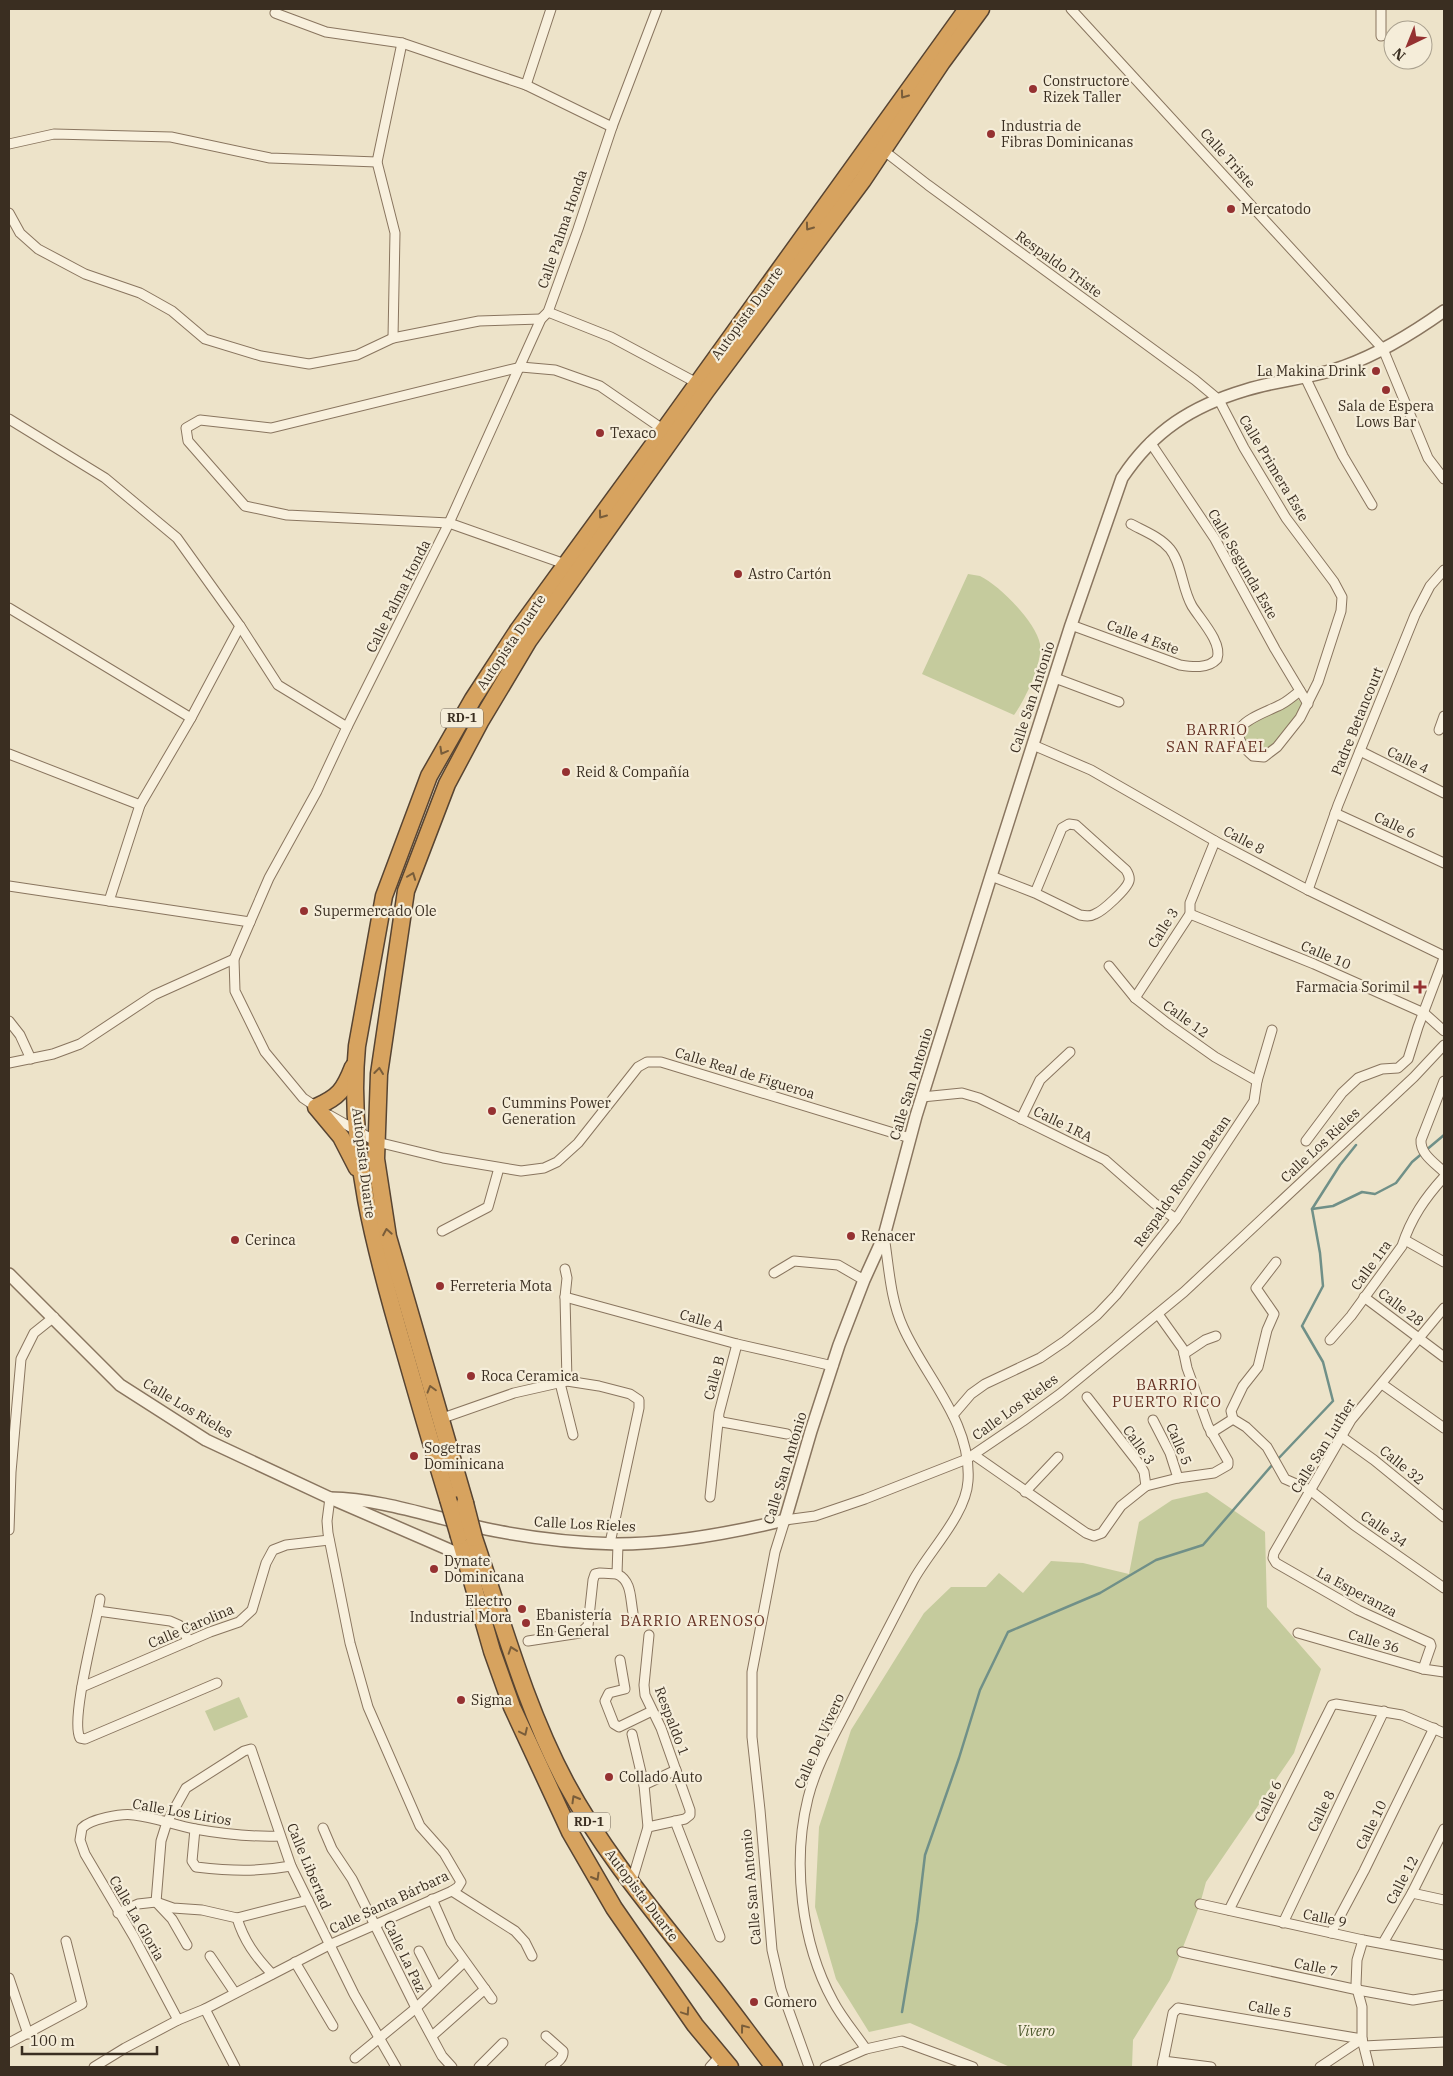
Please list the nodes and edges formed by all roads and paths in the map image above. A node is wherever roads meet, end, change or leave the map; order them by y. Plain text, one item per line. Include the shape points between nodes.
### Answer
1 (550, 9) edge
2 (657, 9) edge
3 (967, 9) edge
4 (981, 9) edge
5 (1072, 9) edge
6 (1381, 9) edge
7 (275, 14) dead end
8 (1381, 36) dead end
9 (402, 43) junction
10 (937, 59) junction
11 (526, 85) junction
12 (612, 127) junction
13 (9, 144) edge
14 (883, 150) junction
15 (377, 162) junction
16 (9, 213) edge
17 (1444, 311) edge
18 (544, 316) junction
19 (393, 338) junction
20 (1383, 349) junction
21 (521, 367) junction
22 (1306, 377) junction
23 (697, 383) junction
24 (1219, 400) junction
25 (9, 419) edge
26 (664, 430) junction
27 (1150, 442) junction
28 (1444, 479) edge
29 (1372, 505) dead end
30 (449, 523) junction
31 (1131, 524) dead end
32 (565, 564) junction
33 (1444, 570) edge
34 (9, 608) edge
35 (1071, 624) junction
36 (240, 626) junction
37 (1055, 678) junction
38 (1300, 691) junction
39 (1119, 702) dead end
40 (1308, 704) junction
41 (1444, 716) edge
42 (190, 718) junction
43 (348, 727) junction
44 (1439, 730) dead end
45 (1033, 745) junction
46 (1360, 752) junction
47 (9, 754) edge
48 (1444, 793) edge
49 (140, 805) junction
50 (1335, 813) junction
51 (1215, 841) junction
52 (1444, 863) edge
53 (991, 876) junction
54 (9, 886) edge
55 (1308, 890) junction
56 (1035, 893) junction
57 (109, 901) junction
58 (1190, 914) junction
59 (250, 922) junction
60 (1444, 957) edge
61 (234, 959) junction
62 (1110, 966) dead end
63 (1135, 998) junction
64 (1424, 1013) junction
65 (9, 1021) edge
66 (1272, 1030) dead end
67 (1444, 1031) edge
68 (1444, 1045) edge
69 (1070, 1052) dead end
70 (31, 1059) junction
71 (9, 1063) edge
72 (355, 1063) junction
73 (1257, 1081) junction
74 (1444, 1081) edge
75 (922, 1097) junction
76 (316, 1107) junction
77 (1021, 1119) junction
78 (357, 1132) junction
79 (910, 1138) junction
80 (1306, 1141) dead end
81 (377, 1142) junction
82 (499, 1168) junction
83 (1444, 1172) edge
84 (1444, 1177) edge
85 (364, 1183) junction
86 (1176, 1219) junction
87 (442, 1231) dead end
88 (884, 1236) junction
89 (1404, 1240) junction
90 (1276, 1262) dead end
91 (1444, 1262) edge
92 (565, 1269) dead end
93 (774, 1273) dead end
94 (9, 1274) edge
95 (864, 1280) junction
96 (565, 1297) junction
97 (1364, 1297) junction
98 (1444, 1308) edge
99 (1158, 1314) junction
100 (54, 1318) junction
101 (1216, 1336) dead end
102 (1419, 1338) junction
103 (1330, 1340) dead end
104 (737, 1344) junction
105 (1184, 1354) junction
106 (1444, 1357) edge
107 (833, 1366) junction
108 (563, 1382) junction
109 (1382, 1384) junction
110 (1087, 1397) dead end
111 (953, 1415) junction
112 (440, 1419) junction
113 (719, 1419) junction
114 (1233, 1419) junction
115 (1153, 1420) dead end
116 (1444, 1428) edge
117 (1211, 1433) junction
118 (787, 1434) dead end
119 (573, 1435) dead end
120 (1342, 1436) junction
121 (971, 1456) junction
122 (1058, 1456) dead end
123 (1178, 1478) junction
124 (1146, 1486) junction
125 (1310, 1490) junction
126 (1026, 1492) junction
127 (710, 1497) dead end
128 (330, 1498) junction
129 (1443, 1514) edge
130 (785, 1520) junction
131 (9, 1530) edge
132 (473, 1534) junction
133 (329, 1540) junction
134 (614, 1543) junction
135 (466, 1557) junction
136 (1273, 1558) joint
137 (617, 1574) junction
138 (1444, 1588) edge
139 (100, 1598) dead end
140 (98, 1611) junction
141 (633, 1613) dead end
142 (1298, 1632) dead end
143 (649, 1635) dead end
144 (189, 1641) junction
145 (528, 1641) dead end
146 (620, 1660) dead end
147 (1423, 1669) junction
148 (1444, 1672) edge
149 (217, 1683) dead end
150 (82, 1687) junction
151 (652, 1711) junction
152 (1384, 1711) junction
153 (1434, 1728) junction
154 (1444, 1733) edge
155 (632, 1734) dead end
156 (676, 1770) junction
157 (644, 1785) junction
158 (675, 1821) junction
159 (167, 1822) junction
160 (648, 1827) junction
161 (82, 1828) joint
162 (323, 1828) dead end
163 (195, 1829) junction
164 (1444, 1829) edge
165 (280, 1836) junction
166 (291, 1866) junction
167 (631, 1884) junction
168 (452, 1891) junction
169 (1412, 1893) junction
170 (432, 1899) junction
171 (308, 1900) junction
172 (1444, 1900) edge
173 (156, 1902) junction
174 (1200, 1904) dead end
175 (1229, 1910) junction
176 (118, 1913) junction
177 (237, 1918) junction
178 (374, 1923) junction
179 (1283, 1923) junction
180 (1331, 1933) junction
181 (720, 1938) dead end
182 (1363, 1940) junction
183 (66, 1941) dead end
184 (329, 1944) junction
185 (1383, 1944) junction
186 (187, 1945) dead end
187 (419, 1951) dead end
188 (1182, 1952) dead end
189 (1444, 1955) edge
190 (210, 1956) dead end
191 (532, 1956) dead end
192 (295, 1962) junction
193 (464, 1962) junction
194 (272, 1974) junction
195 (9, 1978) edge
196 (437, 1986) junction
197 (485, 1990) junction
198 (1358, 1990) junction
199 (235, 1993) junction
200 (1444, 1995) edge
201 (492, 1999) dead end
202 (416, 2008) junction
203 (205, 2009) junction
204 (178, 2020) junction
205 (333, 2026) dead end
206 (28, 2034) junction
207 (432, 2036) junction
208 (546, 2036) dead end
209 (379, 2039) junction
210 (1363, 2042) junction
211 (1444, 2042) edge
212 (9, 2043) edge
213 (503, 2043) dead end
214 (866, 2049) junction
215 (355, 2058) dead end
216 (720, 2063) edge
217 (1163, 2064) edge
218 (94, 2067) edge
219 (235, 2067) edge
220 (396, 2067) edge
221 (452, 2067) edge
222 (479, 2067) edge
223 (550, 2067) edge
224 (774, 2067) edge
225 (810, 2067) edge
226 (825, 2067) edge
227 (973, 2067) edge
228 (1211, 2067) edge
229 (1320, 2067) edge
230 (1369, 2067) edge

1 - 11 street
2 - 12 street, Calle Palma Honda
3 - 10 highway, RD-1
4 - 10 highway, RD-1
5 - 20 street, Calle Triste
6 - 8 street
7 - 9 street via 326,32
9 - 11 street
9 - 15 street
10 - 14 highway, Autopista Duarte / RD-1
10 -> 23 highway, Autopista Duarte / RD-1
11 - 12 street
12 - 18 street, Calle Palma Honda via 578,229
13 - 15 street via 54,134 171,137 270,158
14 - 24 street, Respaldo Triste
81 -> 14 highway, Autopista Duarte / RD-1 via 379,1074 406,891 447,784 529,640 686,418
15 - 19 street via 395,233
16 - 19 street via 20,233 38,249 85,274 140,293 172,311 205,339 261,356 310,364 357,354
17 - 20 street, Calle San Antonio
18 - 19 street via 479,322
18 - 21 street, Calle Palma Honda
18 - 23 street via 611,337
20 - 22 street, Calle San Antonio via 1344,367
20 - 28 street via 1428,458
21 - 26 street via 555,370 600,386
21 - 30 street, Calle Palma Honda
21 - 30 street via 271,428 200,420 186,428 188,441 245,506 287,515
22 - 24 street, Calle San Antonio via 1246,390
22 - 29 street via 1343,456
23 - 26 highway, Autopista Duarte / RD-1
24 - 27 street, Calle San Antonio via 1167,427
24 - 40 street, Calle Primera Este via 1286,518 1342,597 1341,611
25 - 36 street via 106,478 177,538
26 -> 32 highway, Autopista Duarte / RD-1
27 - 35 street, Calle San Antonio via 1122,478
27 - 38 street, Calle Segunda Este via 1216,539
30 - 32 street
30 - 43 street, Calle Palma Honda
31 - 35 street, Calle 4 Este via 1151,535 1175,556 1187,597 1216,644 1217,659 1194,667 1180,665
32 -> 72 highway, Autopista Duarte / RD-1 via 473,699 429,776 384,896
33 - 46 street, Padre Betancourt via 1430,586 1415,615
34 - 42 street
35 - 37 street, Calle San Antonio
36 - 42 street
36 - 43 street via 278,685
37 - 39 street
37 - 45 street, Calle San Antonio
38 - 40 street, Calle Segunda Este
38 - 40 street via 1281,705 1244,722 1238,734 1247,751 1259,757 1269,754
41 - 44 street
42 - 49 street
43 - 59 street, Calle Palma Honda via 318,791 269,878
45 - 51 street, Calle 8 via 1091,770
45 - 53 street, Calle San Antonio
46 - 48 street, Calle 4
46 - 50 street, Padre Betancourt
47 - 49 street
49 - 57 street
50 - 52 street, Calle 6
50 - 55 street, Padre Betancourt
51 - 55 street, Calle 8
51 - 58 street, Calle 3 via 1190,903
53 - 56 street
53 - 75 street, Calle San Antonio
54 - 57 street
55 - 60 street, Calle 8
56 - 56 street via 1080,915 1095,915 1125,888 1130,877 1076,825 1069,824 1062,828
57 - 59 street
58 - 63 street, Calle 3
58 - 64 street, Calle 10
59 - 61 street, Calle Palma Honda
60 - 64 street
61 - 70 street via 154,994 80,1044
61 - 76 street, Calle Palma Honda via 235,991 264,1052 303,1098
62 - 63 street, Calle 12
63 - 73 street, Calle 12 via 1215,1057
64 - 67 street, Calle 10
64 - 80 street via 1408,1059 1398,1068 1382,1069 1358,1078 1342,1093
65 - 70 street via 20,1035
66 - 73 street, Respaldo Romulo Betan
68 - 99 street, Calle Los Rieles via 1394,1097
69 - 77 street via 1040,1080
70 - 71 street
72 - 76 highway via 340,1093 333,1100
72 - 78 highway, Autopista Duarte / RD-1
73 - 86 street, Respaldo Romulo Betan via 1254,1101
74 - 83 street via 1421,1140 1424,1153
75 - 77 street, Calle 1RA via 962,1093
75 - 79 street, Calle San Antonio
76 - 78 street, Calle Palma Honda
76 - 85 highway via 341,1137
77 - 86 street, Calle 1RA via 1105,1160
78 - 81 street, Calle Palma Honda
78 - 85 highway, Autopista Duarte / RD-1
79 - 82 street, Calle Real de Figueroa via 661,1062 647,1062 638,1068 578,1143 557,1162 544,1168 521,1171
79 - 88 street, Calle San Antonio
81 - 82 street, Calle Real de Figueroa
112 -> 81 highway, Autopista Duarte / RD-1 via 388,1237 376,1159
82 - 87 street via 488,1207
84 - 89 street, Calle 1ra via 1425,1199
85 - 132 highway, Autopista Duarte / RD-1, bridge via 379,1264 448,1499
86 - 111 street, Respaldo Romulo Betan via 1097,1315 1040,1358 985,1384 971,1394
88 - 95 street, Calle San Antonio
88 - 111 street, Calle Del Vivero via 894,1299 902,1326
89 - 91 street
89 - 97 street, Calle 1ra
90 - 114 street via 1256,1288 1274,1314 1258,1368 1243,1386 1230,1411
92 - 96 street
93 - 95 street via 794,1261 838,1266
94 - 100 street, Calle Los Rieles
95 - 107 street, Calle San Antonio
96 - 104 street, Calle A
96 - 108 street
97 - 102 street, Calle 28
97 - 103 street, Calle 1ra
98 - 102 street, Calle San Luther
99 - 105 street
99 - 121 street, Calle Los Rieles via 1060,1394
100 - 128 street, Calle Los Rieles via 120,1385 206,1440
100 - 131 street via 34,1333 21,1359
101 - 105 street
102 - 106 street, Calle 28
102 - 109 street, Calle San Luther
104 - 107 street, Calle A
104 - 113 street, Calle B
105 - 117 street
107 - 130 street, Calle San Antonio
108 - 112 street via 514,1393
108 - 119 street
108 - 134 street via 600,1386 630,1394 639,1400
109 - 116 street
109 - 120 street, Calle San Luther
110 - 124 street, Calle 3 via 1140,1465
111 - 121 street, Calle Del Vivero
112 - 132 highway, Autopista Duarte / RD-1, bridge
113 - 118 street
113 - 127 street, Calle B
114 - 117 street
114 - 125 street, Calle 34 via 1267,1447 1285,1479
115 - 123 street, Calle 5 via 1170,1453
117 - 123 street via 1228,1464 1214,1473
120 - 125 street, Calle San Luther
120 - 129 street, Calle 32
121 - 126 street
121 - 130 street, Calle Los Rieles via 857,1502 815,1516
121 - 214 street, Calle Del Vivero via 964,1500 874,1654 808,1797 801,1870 806,1929 824,1983 842,2016
122 - 126 street
123 - 124 street
124 - 126 street via 1122,1506 1097,1536 1086,1533
125 - 136 street, Calle San Luther
125 - 138 street, Calle 34
128 - 132 street, Calle Los Rieles via 350,1498 414,1510
128 - 133 street, Calle Santa Bárbara
128 - 135 street, Calle Los Rieles
130 - 134 street, Calle Los Rieles via 702,1537
130 - 225 street, Calle San Antonio via 775,1552 752,1672 752,1737 772,1950 781,1989
132 - 134 street, Calle Los Rieles
132 - 135 highway, Autopista Duarte / RD-1
167 -> 132 highway, Autopista Duarte / RD-1 via 588,1822 546,1743
133 - 144 street, Calle Carolina via 273,1550 252,1610 246,1617
133 - 168 street, Calle Santa Bárbara via 363,1693 420,1826 444,1853 461,1882
134 - 137 street
135 -> 216 highway, Autopista Duarte / RD-1 via 492,1651 512,1707 570,1832 614,1908
136 - 147 street, La Esperanza via 1276,1563 1358,1610 1431,1645
137 - 141 street via 628,1584
137 - 145 street via 595,1574 585,1630
139 - 140 street
140 - 144 street via 170,1621 179,1625
140 - 150 street
142 - 147 street, Calle 36
143 - 151 street, Respaldo 1 via 644,1685
144 - 150 street, Calle Carolina
146 - 151 street via 625,1689 609,1693 605,1701 614,1724 619,1727
147 - 148 street, Calle 36
149 - 150 street via 85,1740 77,1732
151 - 156 street, Respaldo 1
152 - 153 street
152 - 175 street, Calle 6 via 1332,1705
152 - 179 street, Calle 8
153 - 154 street
153 - 180 street, Calle 10
155 - 157 street
156 - 157 street
156 - 158 street, Respaldo 1 via 690,1815
157 - 160 street
158 - 160 street
158 - 181 street
159 - 161 street, Calle Los Lirios via 133,1814 93,1821
159 - 163 street, Calle Los Lirios
159 - 165 street, Calle Libertad via 186,1788 244,1751 251,1750
159 - 173 street via 161,1840
160 - 167 street
161 - 176 street, Calle La Gloria via 82,1845
162 - 178 street, Calle La Paz
163 - 165 street, Calle Los Lirios via 252,1837
163 - 166 street via 192,1861 196,1867 255,1871
164 - 169 street, Calle 12
165 - 166 street, Calle Libertad
166 - 171 street, Calle Libertad
224 -> 167 highway, Autopista Duarte / RD-1
168 - 170 street, Calle Santa Bárbara
168 - 191 street via 515,1931
169 - 172 street
169 - 185 street, Calle 12
170 - 178 street, Calle Santa Bárbara
170 - 193 street via 451,1942
171 - 177 street
171 - 184 street, Calle Libertad
173 - 176 street via 138,1904
173 - 177 street
173 - 186 street via 172,1919
174 - 175 street, Calle 9
175 - 179 street, Calle 9
176 - 204 street, Calle La Gloria
177 - 194 street via 252,1952
178 - 184 street, Calle Santa Bárbara
178 - 202 street, Calle La Paz
179 - 180 street, Calle 9
180 - 182 street, Calle 9
182 - 185 street, Calle 9
182 - 198 street via 1357,1960
183 - 206 street via 82,2004
184 - 192 street, Calle Santa Bárbara
184 - 209 street, Calle Libertad
185 - 189 street, Calle 9
187 - 196 street
188 - 198 street, Calle 7
190 - 199 street
192 - 194 street, Calle Santa Bárbara
192 - 205 street
193 - 196 street
193 - 197 street
194 - 199 street, Calle Santa Bárbara
195 - 206 street
196 - 202 street
197 - 201 street
197 - 207 street
198 - 200 street, Calle 7 via 1414,2000
198 - 210 street
199 - 203 street, Calle Santa Bárbara
202 - 207 street, Calle La Paz
202 - 209 street
203 - 204 street, Calle Santa Bárbara
203 - 219 street
204 - 218 street, Calle Santa Bárbara
206 - 212 street
207 - 221 street, Calle La Paz
208 - 223 street via 564,2055
209 - 215 street
209 - 220 street, Calle Libertad
210 - 211 street, Calle 5
210 - 217 street, Calle 5 via 1178,2008 1174,2010
210 - 229 street
210 - 230 street
213 - 222 street
214 - 226 street
214 - 227 street via 902,2040
217 - 228 street

